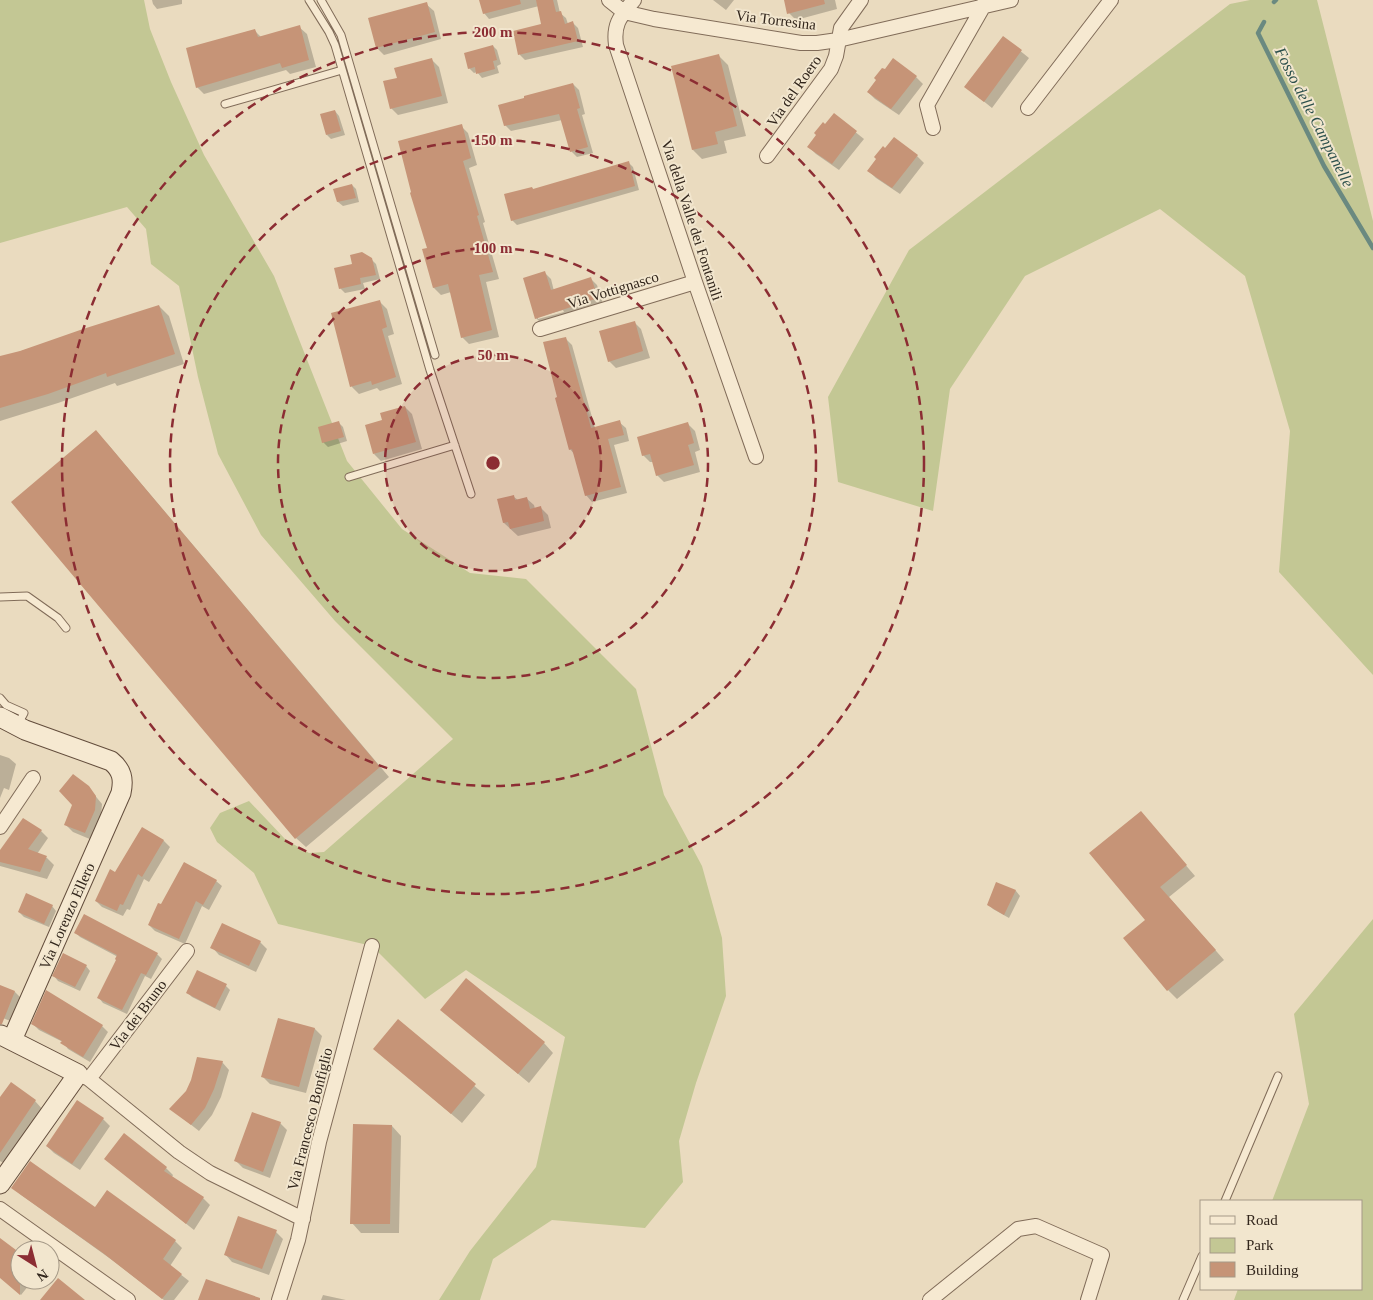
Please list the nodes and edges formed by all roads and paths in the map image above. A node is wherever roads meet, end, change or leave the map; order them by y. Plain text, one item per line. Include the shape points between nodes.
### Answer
1 (309, 0) edge
2 (321, 0) edge
3 (609, 0) edge
4 (634, 0) edge
5 (861, 0) edge
6 (1011, 0) edge
7 (1111, 0) edge
8 (984, 4) edge
9 (624, 12) junction
10 (838, 40) junction
11 (342, 70) junction
12 (225, 104) dead end
13 (1028, 108) dead end
14 (933, 128) dead end
15 (767, 156) dead end
16 (695, 282) junction
17 (540, 329) dead end
18 (435, 355) dead end
19 (455, 445) junction
20 (756, 457) dead end
21 (349, 477) dead end
22 (471, 494) dead end
23 (0, 597) edge
24 (66, 628) dead end
25 (0, 698) edge
26 (0, 716) edge
27 (17, 726) junction
28 (33, 778) dead end
29 (0, 827) edge
30 (372, 946) dead end
31 (187, 951) dead end
32 (6, 1037) edge
33 (1278, 1076) dead end
34 (84, 1077) junction
35 (0, 1184) edge
36 (1225, 1200) edge
37 (0, 1209) edge
38 (302, 1219) junction
39 (1200, 1261) edge
40 (128, 1300) edge
41 (278, 1300) edge
42 (930, 1300) edge
43 (1088, 1300) edge
44 (1183, 1300) edge

1 - 11 lane via 329,32
2 - 18 lane via 341,35
3 - 9 street
4 - 9 street, Via della Valle dei Fontanili
5 - 10 street, Via del Roero via 841,28
6 - 8 street, Via Torresina
7 - 13 street
8 - 10 street, Via Torresina
8 - 14 street via 928,105
9 - 10 street, Via Torresina via 796,42
9 - 16 street, Via della Valle dei Fontanili via 615,28 616,45
10 - 15 street, Via del Roero via 831,69
11 - 12 lane
11 - 19 lane
16 - 17 street, Via Vottignasco
16 - 20 street, Via della Valle dei Fontanili
19 - 21 lane
19 - 22 lane
23 - 24 lane via 27,596 58,618
25 - 27 lane via 6,705 24,713
26 - 27 street
27 - 32 street, Via Lorenzo Ellero via 111,761 122,778 121,793
28 - 29 street
30 - 38 street, Via Francesco Bonfiglio via 319,1142
31 - 34 street, Via dei Bruno
32 - 34 street
33 - 36 lane
34 - 35 street, Via dei Bruno
34 - 38 street via 210,1173
37 - 40 street
38 - 41 street, Via Francesco Bonfiglio
39 - 44 lane
42 - 43 street via 1018,1229 1036,1226 1102,1255

